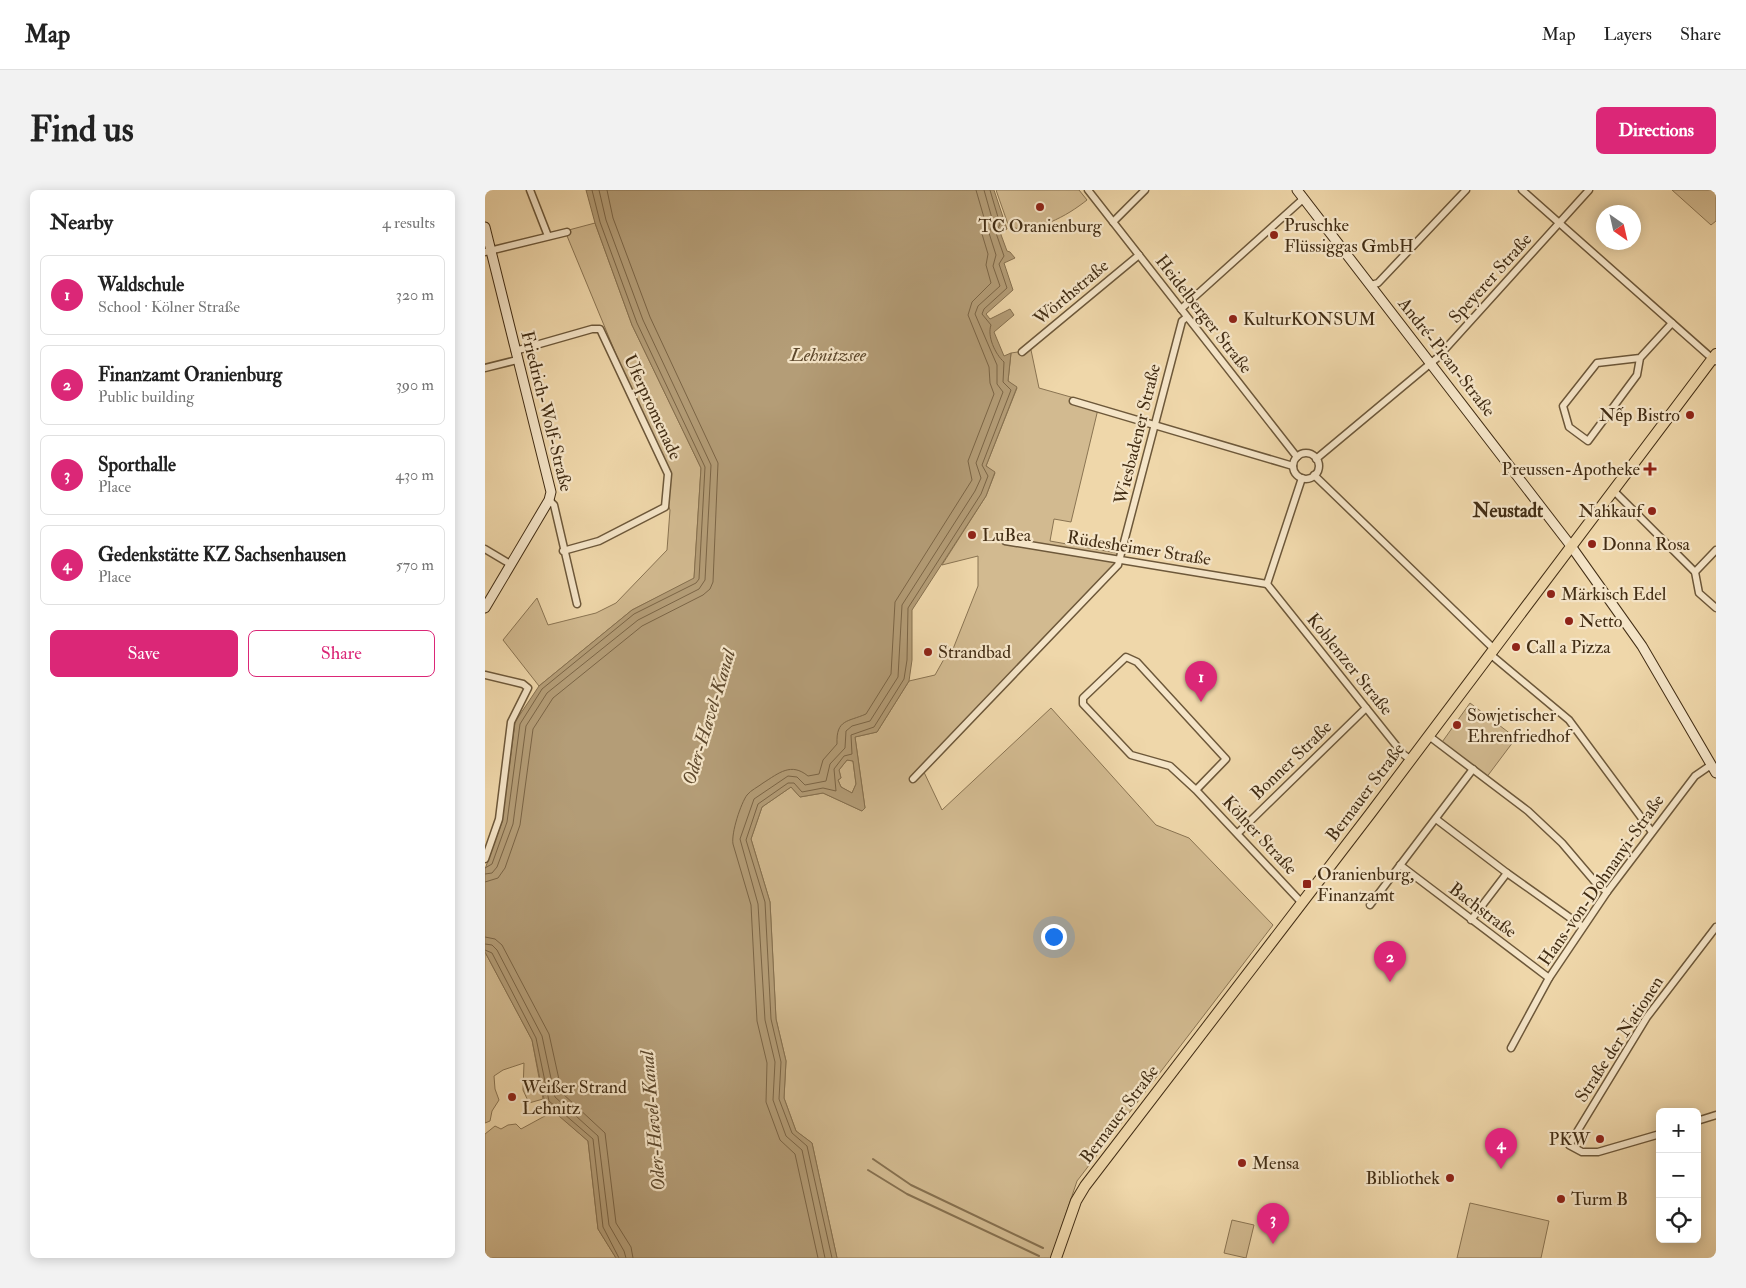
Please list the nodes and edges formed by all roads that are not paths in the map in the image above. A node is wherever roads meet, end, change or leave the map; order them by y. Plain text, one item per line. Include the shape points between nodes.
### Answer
1 (530, 190) edge
2 (1088, 190) edge
3 (1145, 190) edge
4 (1297, 190) edge
5 (1466, 190) edge
6 (1521, 190) edge
7 (1589, 190) edge
8 (1303, 199) junction
9 (1113, 222) junction
10 (1559, 224) junction
11 (485, 227) edge
12 (567, 232) dead end
13 (548, 236) junction
14 (488, 252) edge
15 (1139, 256) junction
16 (1371, 285) junction
17 (1181, 309) junction
18 (1187, 317) junction
19 (1672, 323) junction
20 (1023, 352) dead end
21 (516, 356) junction
22 (1640, 358) junction
23 (1715, 358) edge
24 (1431, 363) junction
25 (485, 368) edge
26 (1073, 401) dead end
27 (1155, 425) junction
28 (1297, 457) junction
29 (1316, 459) junction
30 (1293, 466) junction
31 (1314, 475) junction
32 (1302, 478) junction
33 (1613, 490) junction
34 (549, 500) junction
35 (1005, 541) dead end
36 (1571, 546) junction
37 (485, 548) edge
38 (1716, 550) edge
39 (563, 551) junction
40 (1120, 561) junction
41 (510, 564) junction
42 (1695, 572) junction
43 (1267, 584) junction
44 (577, 604) dead end
45 (485, 608) edge
46 (1716, 608) edge
47 (1492, 651) junction
48 (485, 675) edge
49 (1366, 708) junction
50 (1429, 736) junction
51 (1411, 760) junction
52 (1473, 769) junction
53 (1714, 769) edge
54 (913, 779) dead end
55 (1196, 790) junction
56 (1436, 818) junction
57 (1652, 832) junction
58 (1238, 833) junction
59 (485, 859) edge
60 (1400, 865) junction
61 (1507, 873) junction
62 (1607, 892) junction
63 (1301, 902) junction
64 (1370, 905) dead end
65 (1471, 920) junction
66 (1583, 927) junction
67 (1716, 927) edge
68 (1549, 978) junction
69 (1511, 1048) dead end
70 (1716, 1115) edge
71 (1701, 1120) edge
72 (1656, 1135) edge
73 (1057, 1258) edge

1 - 13 street
2 - 9 street, Heidelberger Straße
3 - 9 street
4 - 8 street, André-Pican-Straße
5 - 16 street via 1378,282
6 - 10 street
7 - 10 street, Speyerer Straße
8 - 16 street, André-Pican-Straße
8 - 17 street
9 - 15 street, Heidelberger Straße
10 - 19 street
10 - 24 street, Speyerer Straße
11 - 14 street, Friedrich-Wolf-Straße
12 - 13 street
13 - 14 street
14 - 21 street, Friedrich-Wolf-Straße
15 - 17 street, Heidelberger Straße
15 - 20 street, Wörthstraße
16 - 24 street, André-Pican-Straße
17 - 18 street, Heidelberger Straße
18 - 27 street, Wiesbadener Straße via 1181,321
18 - 28 street, Heidelberger Straße
19 - 22 street
19 - 23 street
21 - 25 street, Uferpromenade
21 - 34 street, Friedrich-Wolf-Straße via 551,490
21 - 39 street, Uferpromenade via 600,329 668,474 665,507 599,541
22 - 22 street via 1597,363 1563,406 1569,427 1588,441 1637,374
23 - 33 main road, Bernauer Straße
24 - 29 street, Speyerer Straße
24 - 36 street, André-Pican-Straße
26 - 27 street
27 - 30 street
27 - 40 street, Wiesbadener Straße
28 - 29 street via 1309,454
28 - 30 street
29 - 31 street via 1318,466
30 - 32 street via 1295,473
31 - 32 street
31 - 47 street
32 - 43 street
33 - 36 main road, Bernauer Straße
33 - 42 street
34 - 39 street, Friedrich-Wolf-Straße via 554,505
34 - 41 street
35 - 40 street, Rüdesheimer Straße
36 - 47 main road, Bernauer Straße
36 - 53 street, André-Pican-Straße via 1642,646
37 - 41 street
38 - 42 street
39 - 44 street, Friedrich-Wolf-Straße
40 - 43 street, Rüdesheimer Straße
40 - 54 street
41 - 45 street
42 - 46 street via 1699,594
43 - 49 street, Koblenzer Straße
47 - 50 main road, Bernauer Straße
47 - 57 street via 1569,720
48 - 59 street via 529,688 511,722 499,819
49 - 51 street, Koblenzer Straße
49 - 58 street, Bonner Straße
50 - 51 main road, Bernauer Straße
50 - 52 street
51 - 63 main road, Bernauer Straße
52 - 56 street
52 - 62 street via 1528,810
53 - 57 street, Hans-von-Dohnanyi-Straße via 1695,776
55 - 55 street, Kölner Straße via 1226,759 1137,662 1126,656 1083,698 1083,704 1131,755 1170,766
55 - 58 street, Kölner Straße
56 - 60 street
56 - 61 street
57 - 62 street, Hans-von-Dohnanyi-Straße
58 - 63 street, Kölner Straße
60 - 64 street
60 - 65 street, Bachstraße
61 - 65 street
61 - 66 street
62 - 66 street, Hans-von-Dohnanyi-Straße
63 - 73 main road, Bernauer Straße via 1085,1186 1076,1201
65 - 68 street, Bachstraße
66 - 68 street, Hans-von-Dohnanyi-Straße
67 - 72 street, Straße der Nationen via 1647,1016 1569,1145 1582,1152 1598,1152
68 - 69 street, Hans-von-Dohnanyi-Straße
70 - 71 street

